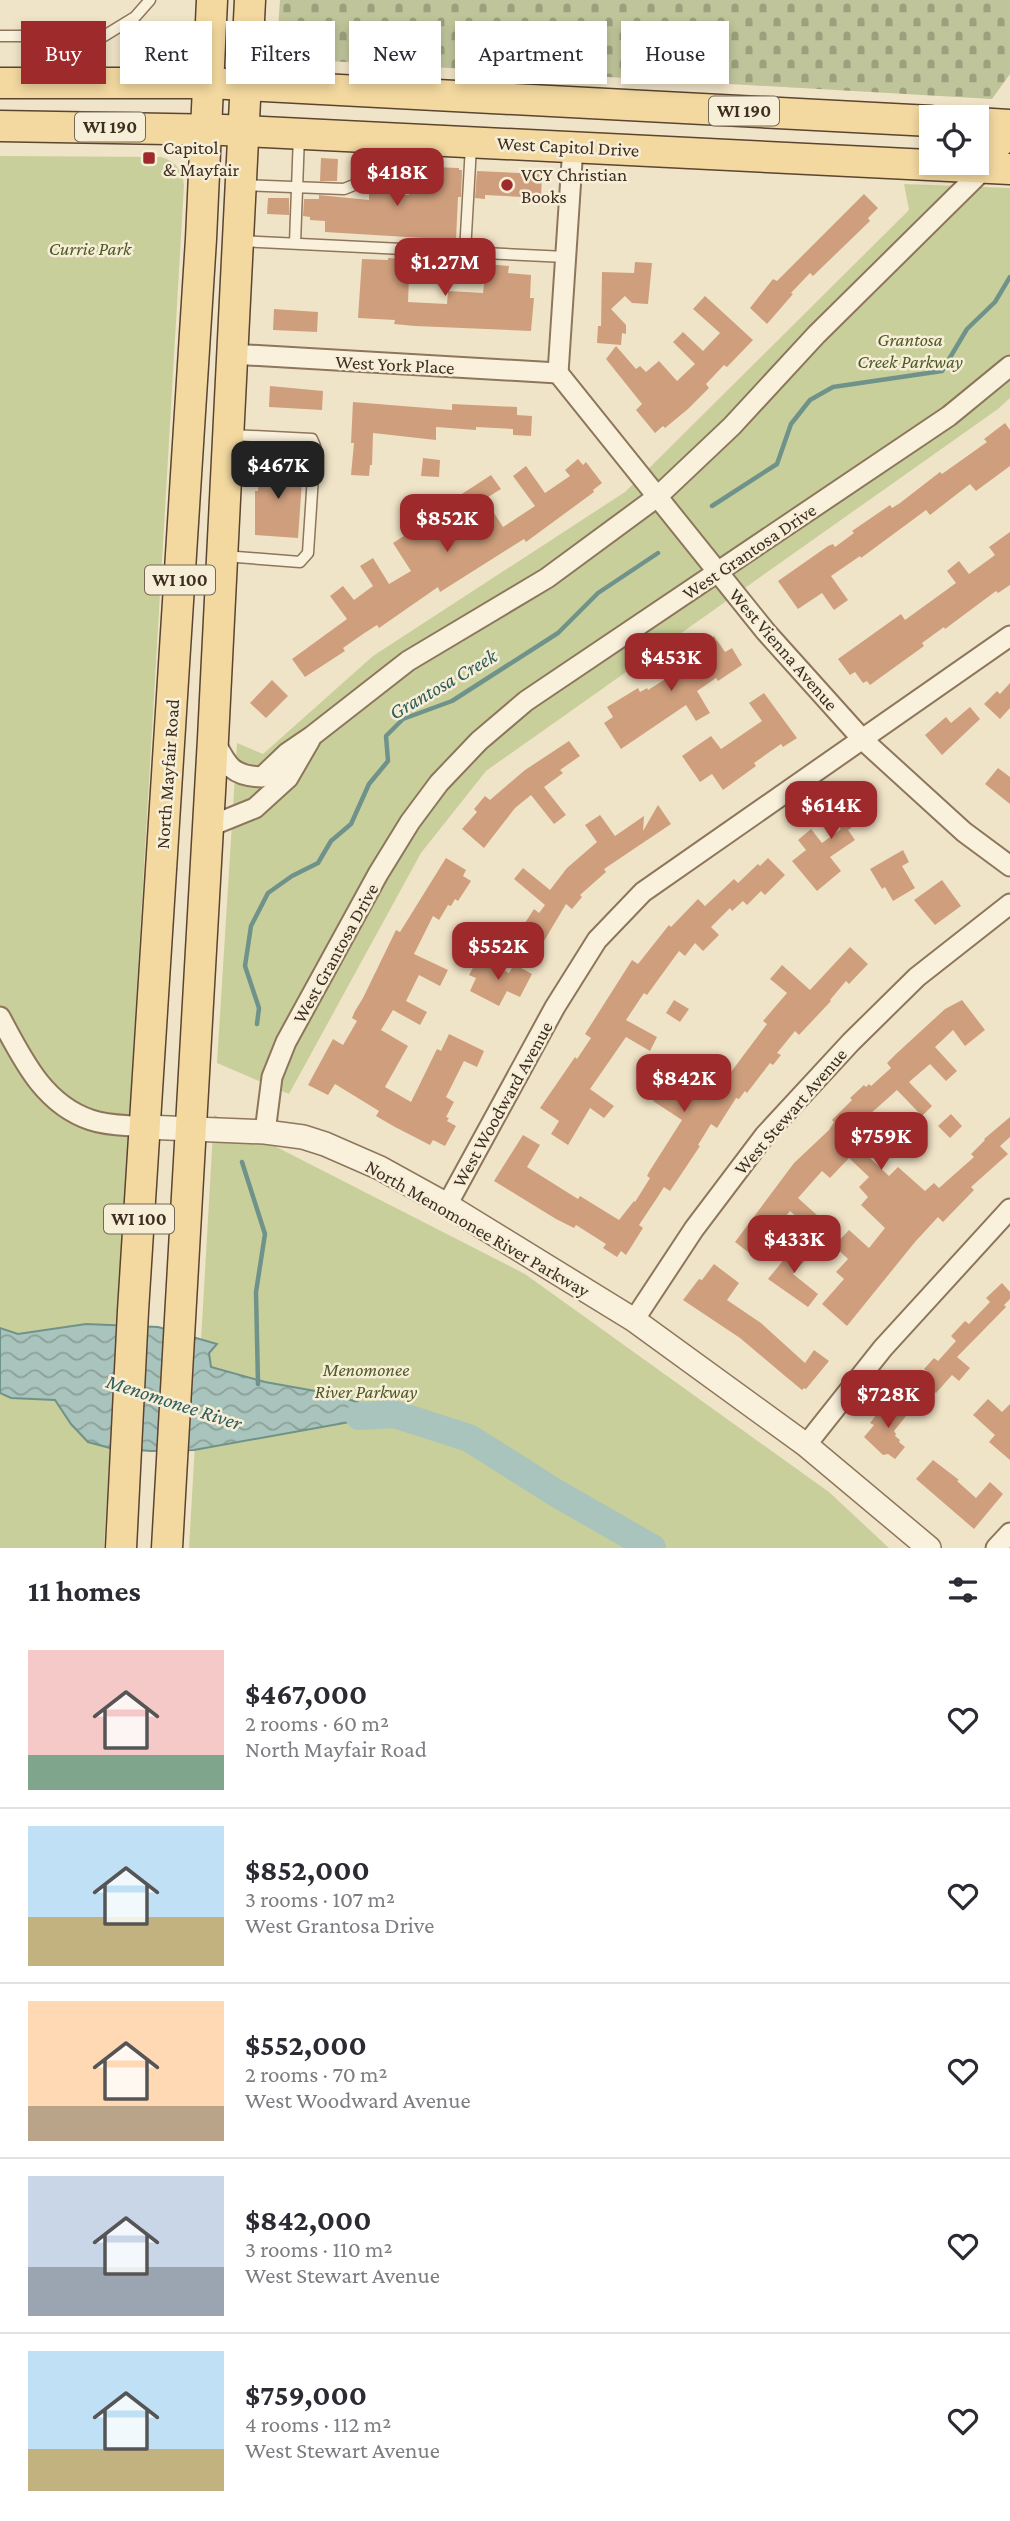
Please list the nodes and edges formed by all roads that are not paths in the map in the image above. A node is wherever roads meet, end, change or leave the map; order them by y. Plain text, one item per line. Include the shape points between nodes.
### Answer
1 (150, 0) edge
2 (212, 0) edge
3 (250, 0) edge
4 (211, 21) edge
5 (106, 35) edge
6 (0, 36) edge
7 (21, 36) edge
8 (0, 83) edge
9 (21, 83) edge
10 (212, 83) edge
11 (208, 84) edge
12 (246, 85) junction
13 (919, 120) edge
14 (989, 124) edge
15 (1010, 125) edge
16 (0, 126) edge
17 (207, 130) junction
18 (243, 131) junction
19 (1010, 132) edge
20 (299, 134) junction
21 (375, 137) junction
22 (471, 142) junction
23 (573, 146) junction
24 (919, 156) edge
25 (990, 161) edge
26 (240, 185) junction
27 (297, 187) junction
28 (238, 240) junction
29 (295, 243) junction
30 (465, 252) junction
31 (566, 257) junction
32 (232, 354) junction
33 (558, 373) junction
34 (1007, 375) edge
35 (228, 435) junction
36 (657, 497) junction
37 (222, 556) junction
38 (718, 572) junction
39 (1010, 636) edge
40 (312, 736) junction
41 (213, 739) junction
42 (863, 740) junction
43 (208, 827) junction
44 (1010, 866) edge
45 (1010, 904) edge
46 (0, 1017) edge
47 (145, 1127) junction
48 (190, 1128) junction
49 (265, 1132) junction
50 (447, 1205) junction
51 (1010, 1209) edge
52 (634, 1320) junction
53 (806, 1445) junction
54 (1010, 1533) edge
55 (121, 1548) edge
56 (167, 1548) edge
57 (929, 1548) edge
58 (996, 1548) edge

1 - 5 lane via 135,17
2 - 4 main road, North Mayfair Road / WI 100
3 - 12 main road, WI 100
6 - 7 lane
8 - 9 main road, WI 190
10 - 12 main road, WI 190
11 - 17 main road, North Mayfair Road / WI 100
12 - 13 main road, WI 190
12 - 18 main road, WI 100
14 - 15 main road
16 - 17 main road, West Capitol Drive / WI 190
17 - 18 main road, West Capitol Drive / WI 190
17 - 47 main road, North Mayfair Road / WI 100
18 - 20 main road, West Capitol Drive / WI 190
18 - 26 main road, WI 100
19 - 25 main road via 992,148
20 - 21 main road, West Capitol Drive / WI 190
20 - 27 lane
21 - 22 main road, West Capitol Drive / WI 190
21 - 27 lane via 374,174 369,179 344,189
22 - 23 main road, West Capitol Drive / WI 190
22 - 30 lane
23 - 24 main road, West Capitol Drive / WI 190
23 - 31 street
25 - 36 street
26 - 27 lane
26 - 28 main road, WI 100
27 - 29 lane
28 - 29 lane
28 - 32 main road, WI 100
29 - 30 lane
30 - 31 lane
31 - 33 street
32 - 33 street, West York Place
32 - 35 main road, WI 100
33 - 36 street, West Vienna Avenue
34 - 38 street, West Grantosa Drive
35 - 37 main road, WI 100
35 - 37 lane via 313,439 315,446 308,553 300,562
36 - 38 street, West Vienna Avenue
36 - 40 street via 547,578 408,662
37 - 41 main road, WI 100
38 - 42 street, West Vienna Avenue
38 - 49 street, West Grantosa Drive via 526,701 439,783 378,874 286,1042 272,1077
39 - 42 street, West Woodward Avenue
40 - 41 street via 262,777 246,777 229,767
40 - 43 street via 288,778 255,808
41 - 43 main road, WI 100
42 - 44 street, West Vienna Avenue via 964,832
42 - 50 street, West Woodward Avenue via 643,892 597,940 555,1007
43 - 48 main road, WI 100
45 - 52 street, West Stewart Avenue via 917,977 765,1135 694,1229
46 - 47 street, North Menomonee River Parkway via 46,1093 63,1106 92,1121
47 - 48 street, North Menomonee River Parkway
47 - 55 main road, North Mayfair Road / WI 100
48 - 49 street, North Menomonee River Parkway
48 - 56 main road, WI 100
49 - 50 street, North Menomonee River Parkway via 325,1143
50 - 52 street, North Menomonee River Parkway
51 - 53 street via 883,1348
52 - 53 street, North Menomonee River Parkway
53 - 57 street, North Menomonee River Parkway
54 - 58 street

